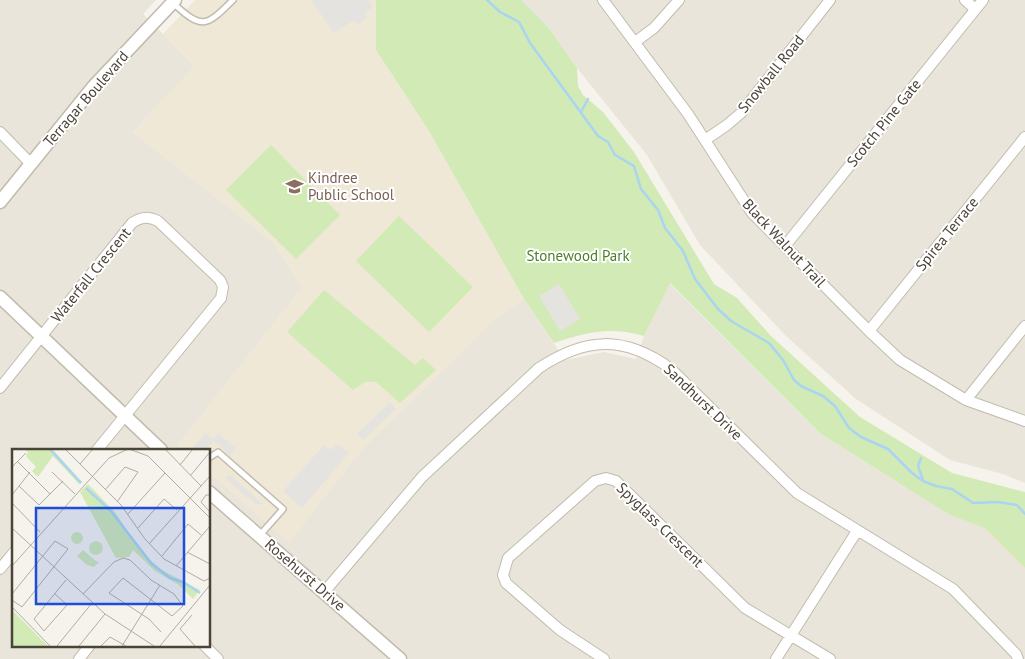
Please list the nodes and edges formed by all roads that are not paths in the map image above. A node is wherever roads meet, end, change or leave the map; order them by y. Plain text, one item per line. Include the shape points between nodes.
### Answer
1 (232, 0) edge
2 (603, 0) edge
3 (679, 0) edge
4 (830, 0) edge
5 (965, 0) edge
6 (983, 0) edge
7 (174, 1) edge
8 (975, 9) junction
9 (635, 42) junction
10 (0, 132) edge
11 (1025, 137) edge
12 (705, 140) junction
13 (31, 164) junction
14 (0, 202) edge
15 (785, 246) junction
16 (0, 297) edge
17 (1025, 326) edge
18 (869, 331) junction
19 (42, 336) junction
20 (0, 388) edge
21 (966, 400) junction
22 (125, 415) junction
23 (1025, 421) edge
24 (98, 449) edge
25 (160, 449) edge
26 (210, 457) edge
27 (210, 494) edge
28 (857, 531) junction
29 (260, 536) junction
30 (12, 554) edge
31 (0, 569) edge
32 (324, 591) junction
33 (791, 635) junction
34 (89, 646) edge
35 (205, 646) edge
36 (393, 657) edge
37 (79, 659) edge
38 (218, 659) edge
39 (604, 659) edge
40 (776, 659) edge
41 (830, 659) edge
42 (1018, 659) edge

1 - 7 lane via 215,18 202,22 190,18
2 - 9 street, Black Walnut Trail
3 - 9 street via 654,28
4 - 12 street, Snowball Road via 741,112
5 - 8 street
6 - 8 street, Scotch Pine Gate
7 - 13 street, Terragar Boulevard via 94,86
8 - 15 street, Scotch Pine Gate
9 - 12 street, Black Walnut Trail
10 - 13 street
11 - 18 street, Spirea Terrace
12 - 15 street, Black Walnut Trail via 752,213
13 - 14 street, Terragar Boulevard
15 - 18 street, Black Walnut Trail
16 - 19 street
17 - 21 street
18 - 21 street, Black Walnut Trail via 900,360
19 - 20 street
19 - 22 street
19 - 22 street, Waterfall Crescent via 132,223 139,219 151,218 158,222 213,274 222,284 221,298
21 - 23 street, Black Walnut Trail
22 - 24 street
22 - 25 street
26 - 29 lane via 218,452 283,510
27 - 29 street, Rosehurst Drive
28 - 32 street, Sandhurst Drive via 797,493 654,356 610,343 561,353 539,368 422,477
28 - 33 street
28 - 42 street, Sandhurst Drive via 953,589
29 - 32 street, Rosehurst Drive
30 - 31 street
32 - 36 street, Rosehurst Drive
33 - 39 street, Spyglass Crescent via 745,608 616,481 606,478 594,481 508,558 503,575 506,583 560,630
33 - 40 street
33 - 41 street
34 - 37 street
35 - 38 street

